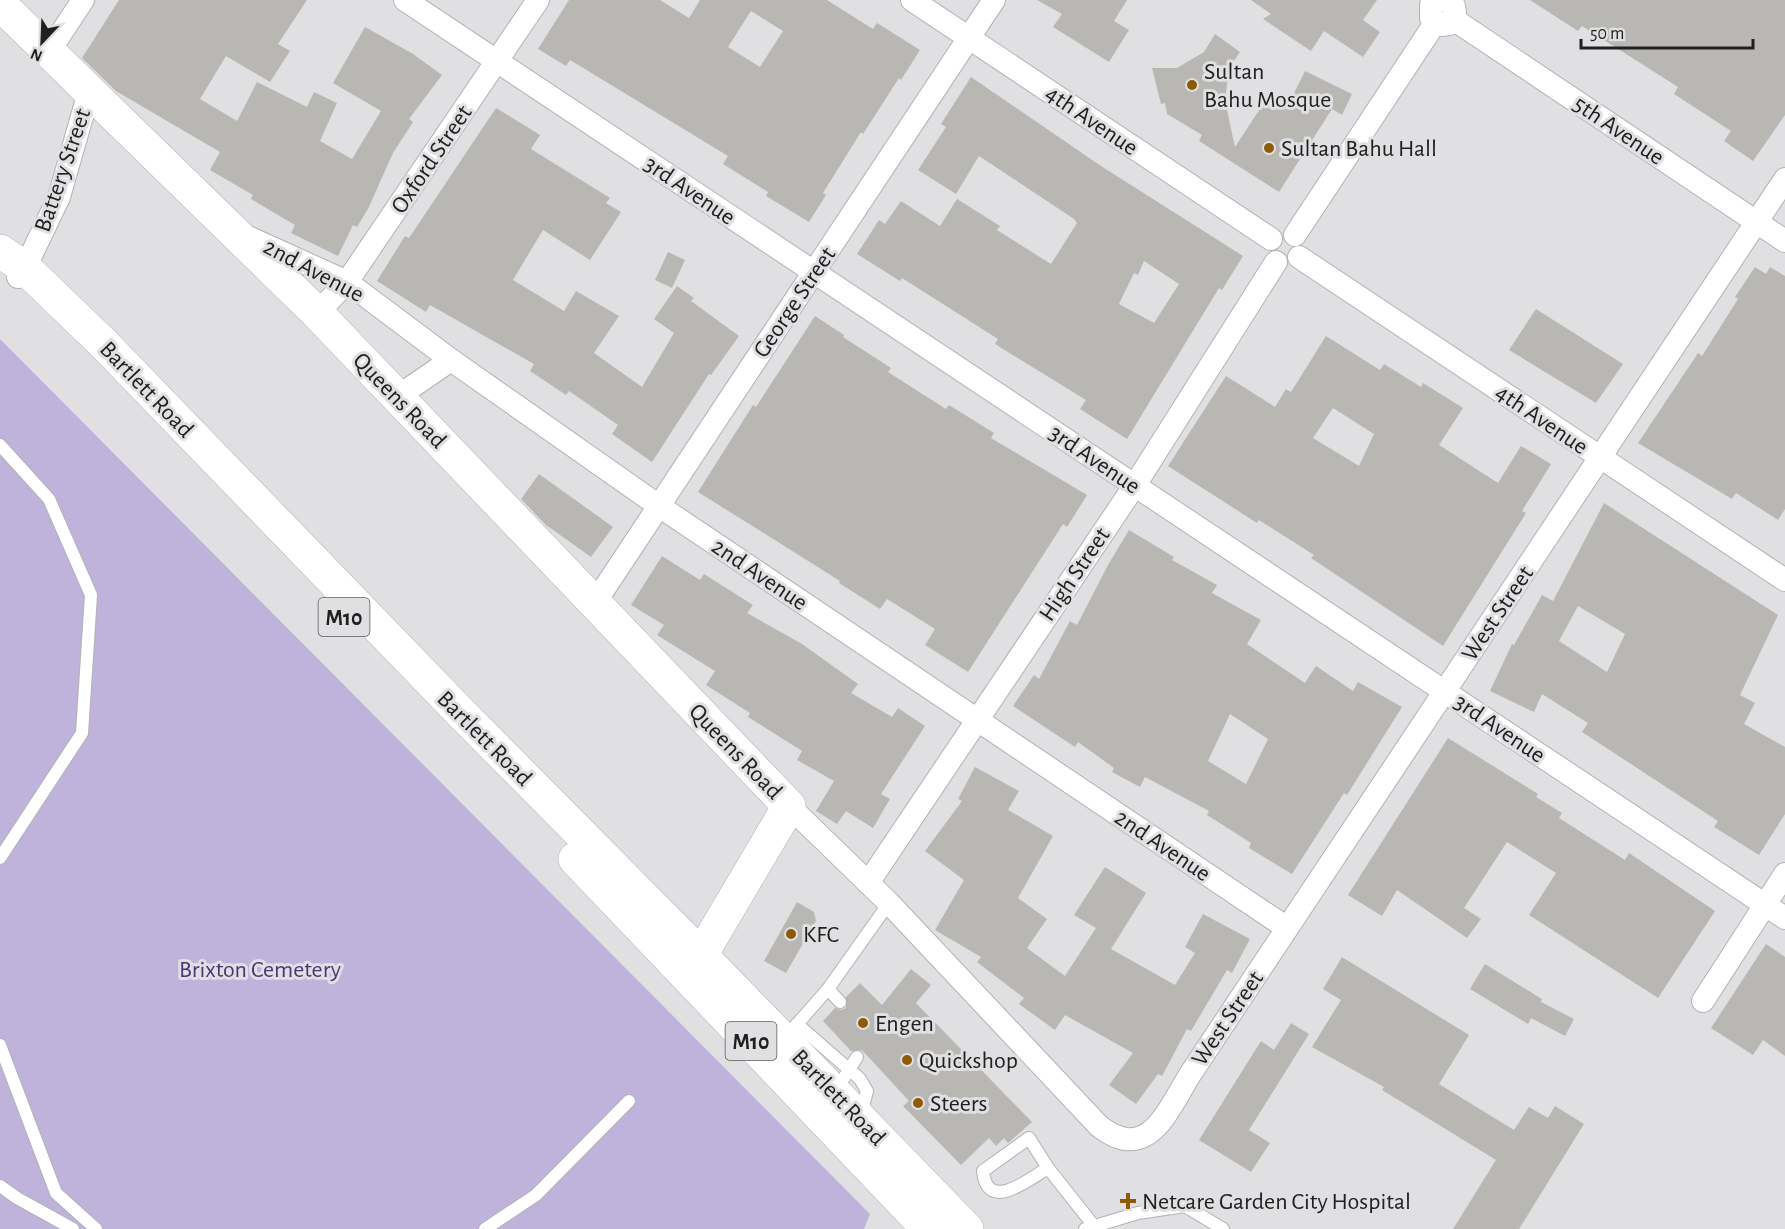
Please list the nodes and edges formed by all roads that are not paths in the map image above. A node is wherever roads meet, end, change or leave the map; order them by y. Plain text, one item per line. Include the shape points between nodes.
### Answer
1 (83, 0) edge
2 (405, 0) edge
3 (538, 0) edge
4 (912, 0) edge
5 (994, 0) edge
6 (0, 4) edge
7 (1441, 6) edge
8 (969, 38) junction
9 (48, 53) junction
10 (497, 62) junction
11 (90, 92) junction
12 (1785, 179) edge
13 (1756, 222) junction
14 (229, 228) junction
15 (1271, 240) junction
16 (1785, 241) edge
17 (1297, 246) junction
18 (1276, 262) junction
19 (10, 266) edge
20 (814, 272) junction
21 (347, 282) junction
22 (317, 313) junction
23 (451, 360) junction
24 (397, 397) junction
25 (0, 445) edge
26 (1600, 457) junction
27 (1135, 485) junction
28 (659, 506) junction
29 (1785, 580) edge
30 (594, 604) junction
31 (1445, 691) junction
32 (976, 720) junction
33 (789, 806) junction
34 (0, 858) edge
35 (1785, 874) edge
36 (868, 883) junction
37 (889, 903) junction
38 (1766, 904) junction
39 (1785, 918) edge
40 (1287, 928) junction
41 (692, 963) junction
42 (828, 990) junction
43 (1703, 1001) dead end
44 (840, 1002) dead end
45 (781, 1039) junction
46 (0, 1045) edge
47 (857, 1058) dead end
48 (842, 1081) junction
49 (629, 1101) dead end
50 (1112, 1136) joint
51 (1048, 1168) junction
52 (0, 1186) edge
53 (1089, 1227) edge
54 (73, 1229) edge
55 (96, 1229) edge
56 (485, 1229) edge
57 (928, 1229) edge
58 (967, 1229) edge
59 (1223, 1229) edge

1 - 9 street
2 - 10 street, 3rd Avenue
3 - 10 street, Oxford Street
4 - 8 street, 4th Avenue
5 - 8 street, George Street
6 - 9 main road, Queens Road
7 - 13 street, 5th Avenue
7 - 17 street
8 - 15 street, 4th Avenue
8 - 20 street, George Street
9 - 11 main road, Queens Road
10 - 20 street, 3rd Avenue
10 - 21 street, Oxford Street
11 - 14 main road, Queens Road
11 - 19 street, Battery Street via 59,197
12 - 13 street, West Street
13 - 16 street, 5th Avenue
13 - 26 street, West Street
14 - 21 street, 2nd Avenue
14 - 22 main road, Queens Road
15 - 17 street via 1282,232
15 - 18 street via 1269,251
17 - 18 street via 1289,264
17 - 26 street, 4th Avenue
18 - 27 street, High Street
19 - 41 main road, Bartlett Road / M10 via 104,344 460,712
20 - 27 street, 3rd Avenue
20 - 28 street, George Street
21 - 22 street, Oxford Street
21 - 23 street, 2nd Avenue
22 - 24 main road, Queens Road
23 - 24 street
23 - 28 street, 2nd Avenue
24 - 30 main road, Queens Road
25 - 34 lane via 49,499 91,595 82,733
26 - 29 street, 4th Avenue
26 - 31 street, West Street
27 - 31 street, 3rd Avenue
27 - 32 street, High Street
28 - 30 street, George Street
28 - 32 street, 2nd Avenue
30 - 33 main road, Queens Road
31 - 38 street, 3rd Avenue
31 - 40 street, West Street
32 - 36 street, High Street
32 - 40 street, 2nd Avenue
33 - 36 street, Queens Road
33 - 41 main road, Queens Road
35 - 38 street
36 - 37 street, Queens Road
37 - 42 lane
37 - 50 street, Queens Road
38 - 39 street, 3rd Avenue
38 - 43 street
40 - 50 street, West Street via 1158,1127 1146,1137
41 - 45 main road, Bartlett Road / M10
42 - 44 lane
42 - 45 lane
45 - 48 main road, Bartlett Road / M10
45 - 57 main road, Bartlett Road / M10
46 - 55 lane via 56,1193
47 - 48 lane
48 - 58 main road, Bartlett Road / M10 via 860,1119
49 - 56 lane via 536,1195
51 - 51 lane via 999,1193 984,1181 983,1171 1029,1138
51 - 53 lane
52 - 54 lane
53 - 59 lane via 1137,1213 1185,1206

